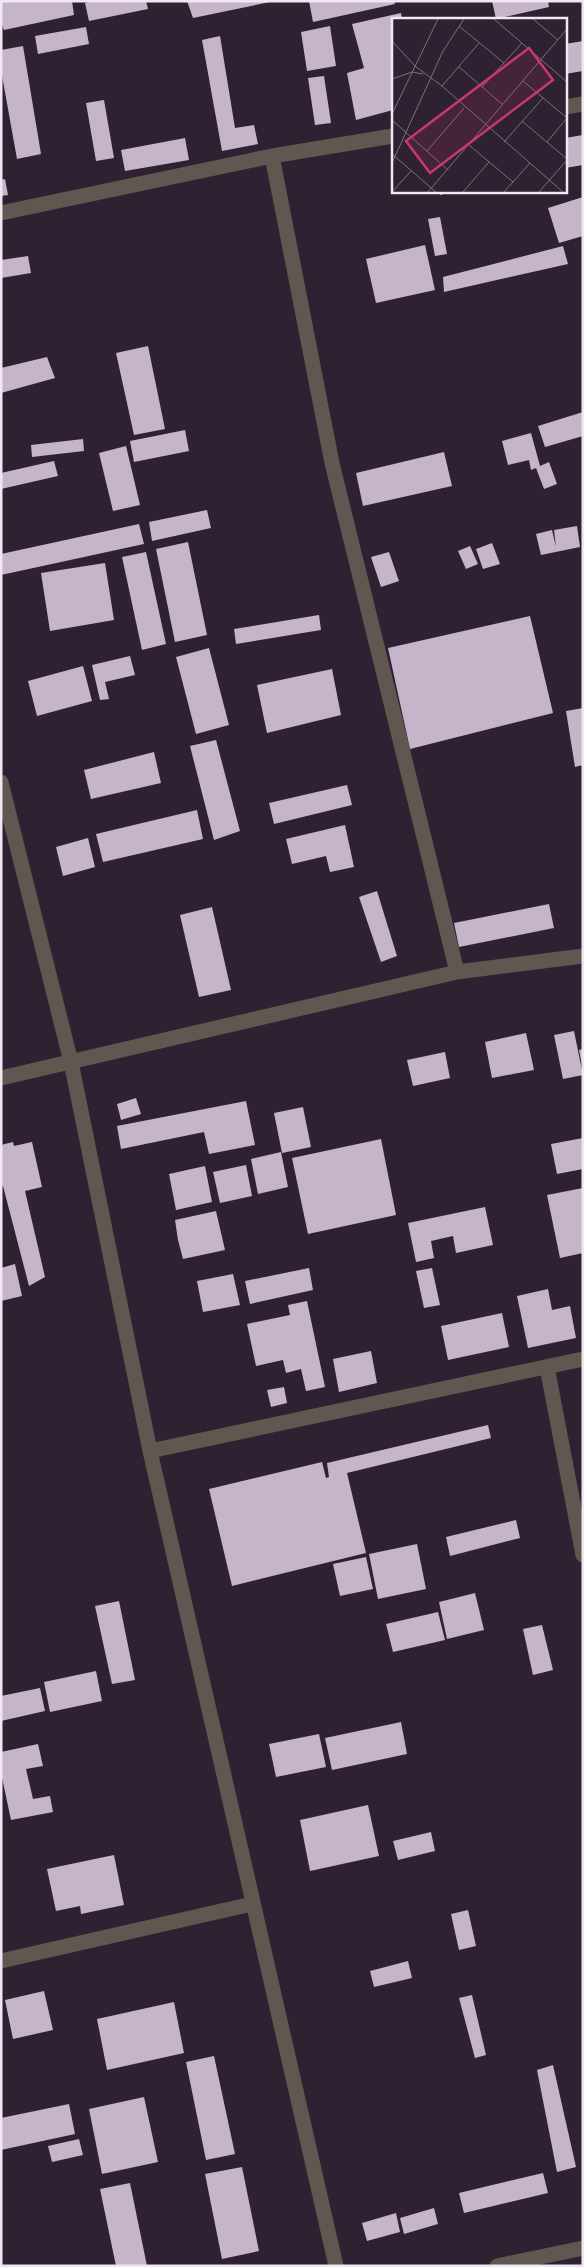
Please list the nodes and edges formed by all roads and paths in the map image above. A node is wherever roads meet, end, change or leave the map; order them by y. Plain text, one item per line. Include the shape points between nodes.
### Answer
1 (583, 104) edge
2 (566, 107) edge
3 (392, 136) edge
4 (272, 156) junction
5 (1, 213) edge
6 (1, 782) edge
7 (583, 956) edge
8 (457, 972) junction
9 (71, 1062) junction
10 (1, 1078) edge
11 (583, 1359) edge
12 (547, 1367) junction
13 (150, 1451) junction
14 (583, 1555) edge
15 (252, 1904) junction
16 (1, 1961) edge
17 (583, 2248) edge
18 (336, 2266) edge
19 (497, 2266) edge

1 - 2 street
3 - 4 street
4 - 5 street
4 - 8 street via 332,463
6 - 9 street
7 - 8 street
8 - 9 street
9 - 10 street
9 - 13 street
11 - 12 street
12 - 13 street
12 - 14 street
13 - 15 street
15 - 16 street
15 - 18 street
17 - 19 street

